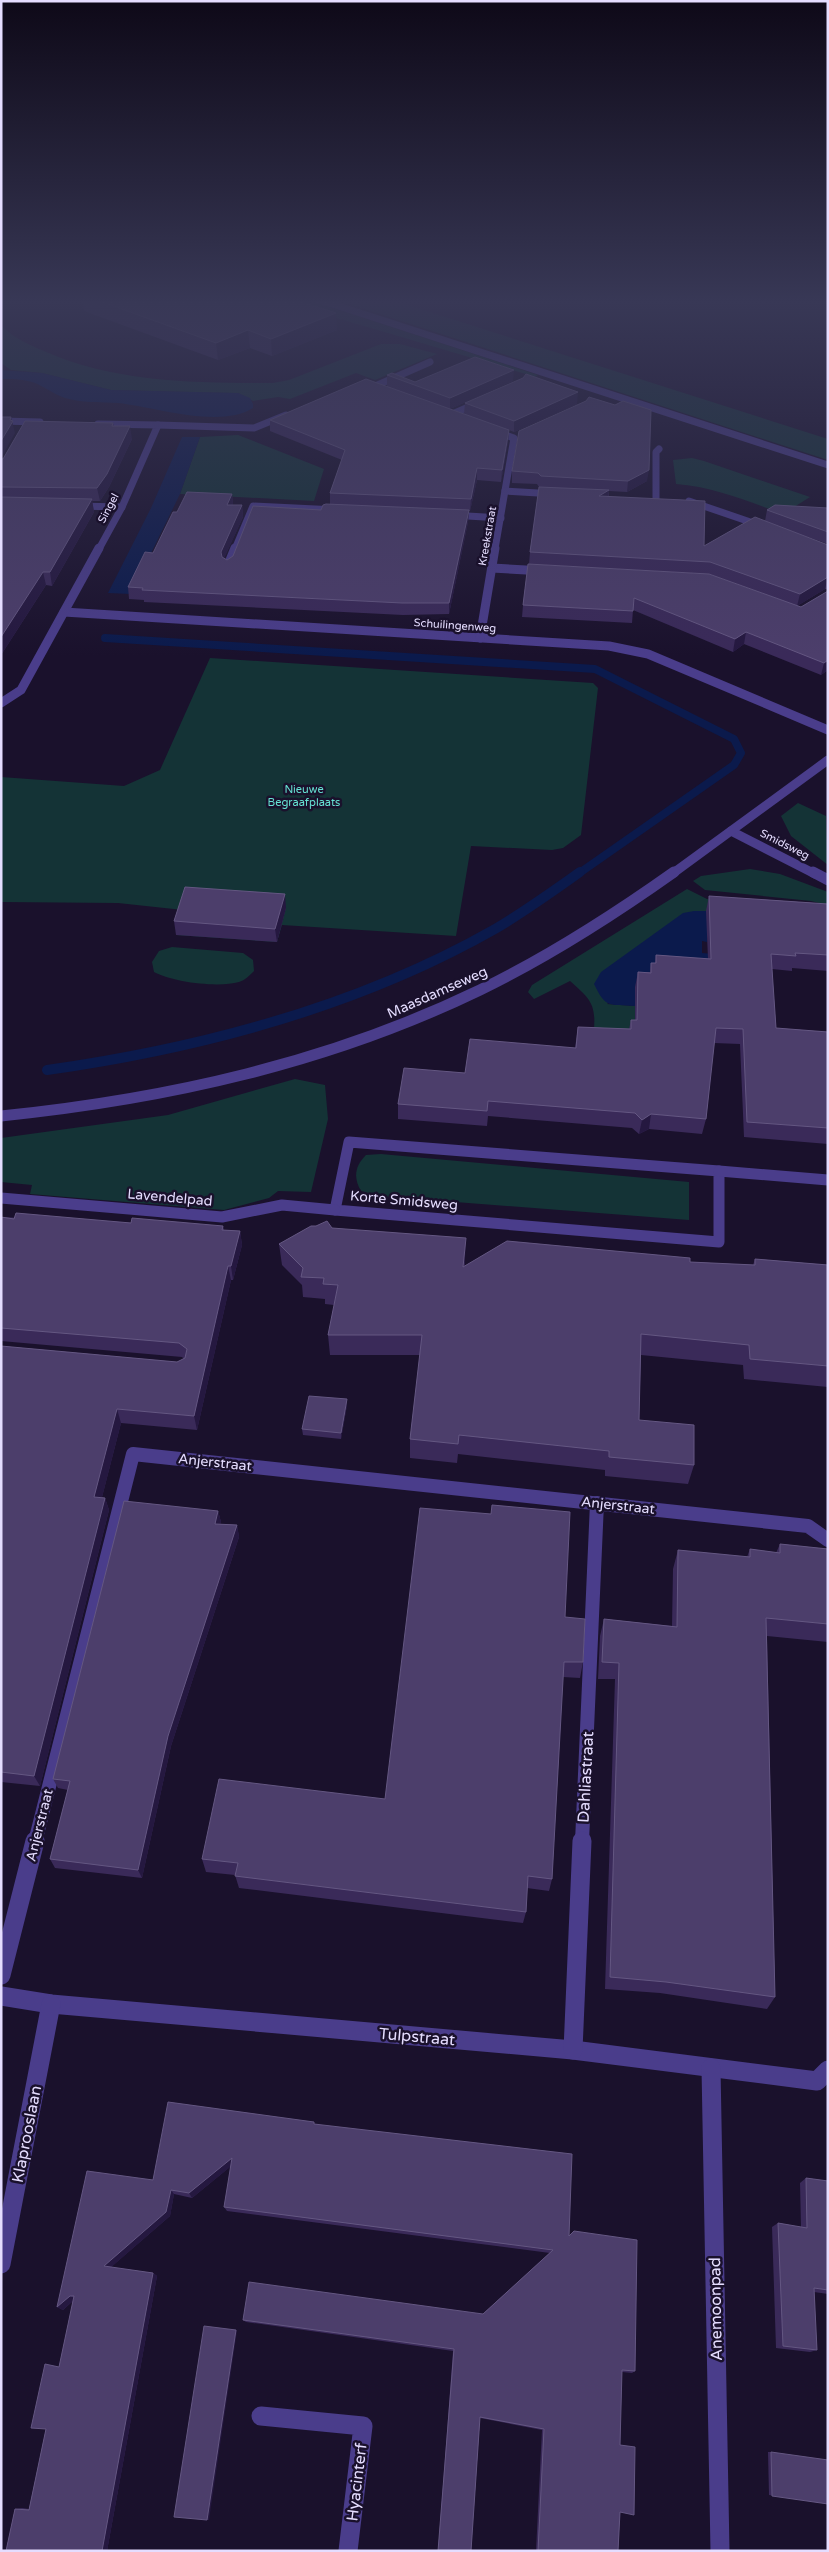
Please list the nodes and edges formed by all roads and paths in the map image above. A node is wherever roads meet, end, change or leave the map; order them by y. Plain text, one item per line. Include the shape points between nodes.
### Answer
1 (277, 418) edge
2 (684, 418) edge
3 (1, 421) edge
4 (28, 422) junction
5 (46, 422) edge
6 (93, 423) edge
7 (158, 425) junction
8 (486, 428) edge
9 (23, 429) edge
10 (523, 434) edge
11 (514, 438) junction
12 (659, 449) dead end
13 (828, 465) edge
14 (505, 491) junction
15 (561, 494) edge
16 (646, 498) edge
17 (656, 499) junction
18 (666, 500) edge
19 (676, 500) edge
20 (66, 506) edge
21 (122, 507) junction
22 (341, 510) edge
23 (445, 515) edge
24 (501, 518) junction
25 (767, 528) edge
26 (228, 565) edge
27 (492, 568) junction
28 (551, 571) edge
29 (64, 612) junction
30 (480, 638) junction
31 (1, 703) edge
32 (828, 730) edge
33 (828, 760) edge
34 (730, 831) junction
35 (828, 880) edge
36 (1, 1116) edge
37 (718, 1170) junction
38 (828, 1180) edge
39 (1, 1198) edge
40 (335, 1210) junction
41 (597, 1503) junction
42 (828, 1540) edge
43 (1, 1975) edge
44 (1, 1996) edge
45 (50, 2004) junction
46 (573, 2050) junction
47 (711, 2068) junction
48 (828, 2070) edge
49 (1, 2264) edge
50 (261, 2416) dead end
51 (348, 2551) edge
52 (720, 2551) edge

1 - 7 street via 254,428
2 - 13 street
3 - 4 street
4 - 5 street
4 - 9 street
6 - 7 street
7 - 21 street, Singel
8 - 11 street
10 - 11 street
11 - 14 street, Kreekstraat
12 - 17 street via 656,452
14 - 15 street
14 - 24 street, Kreekstraat
16 - 17 street
17 - 18 street
19 - 25 street via 695,501
20 - 21 street
21 - 29 street, Singel
22 - 26 street via 254,506
23 - 24 street
24 - 27 street, Kreekstraat
27 - 28 street
27 - 30 street, Kreekstraat
29 - 30 street, Schuilingenweg
29 - 31 street, Singel via 21,690
30 - 32 street, Schuilingenweg via 609,646 648,654
33 - 34 street, Maasdamseweg
34 - 35 street, Smidsweg
34 - 36 street, Maasdamseweg via 671,875 546,956 424,1016 294,1063 197,1089 122,1103
37 - 38 street, Korte Smidsweg
37 - 40 street, Korte Smidsweg via 349,1142
37 - 40 street, Korte Smidsweg via 718,1242
39 - 40 street, Lavendelpad via 222,1217 282,1205
41 - 42 street, Anjerstraat via 808,1526
41 - 43 street, Anjerstraat via 133,1454
41 - 46 street, Dahliastraat
44 - 45 street, Tulpstraat
45 - 46 street, Tulpstraat
45 - 49 street, Klaprooslaan
46 - 47 street, Tulpstraat
47 - 48 street, Tulpstraat via 817,2081
47 - 52 street, Anemoonpad
50 - 51 street, Hyacinterf via 363,2426

